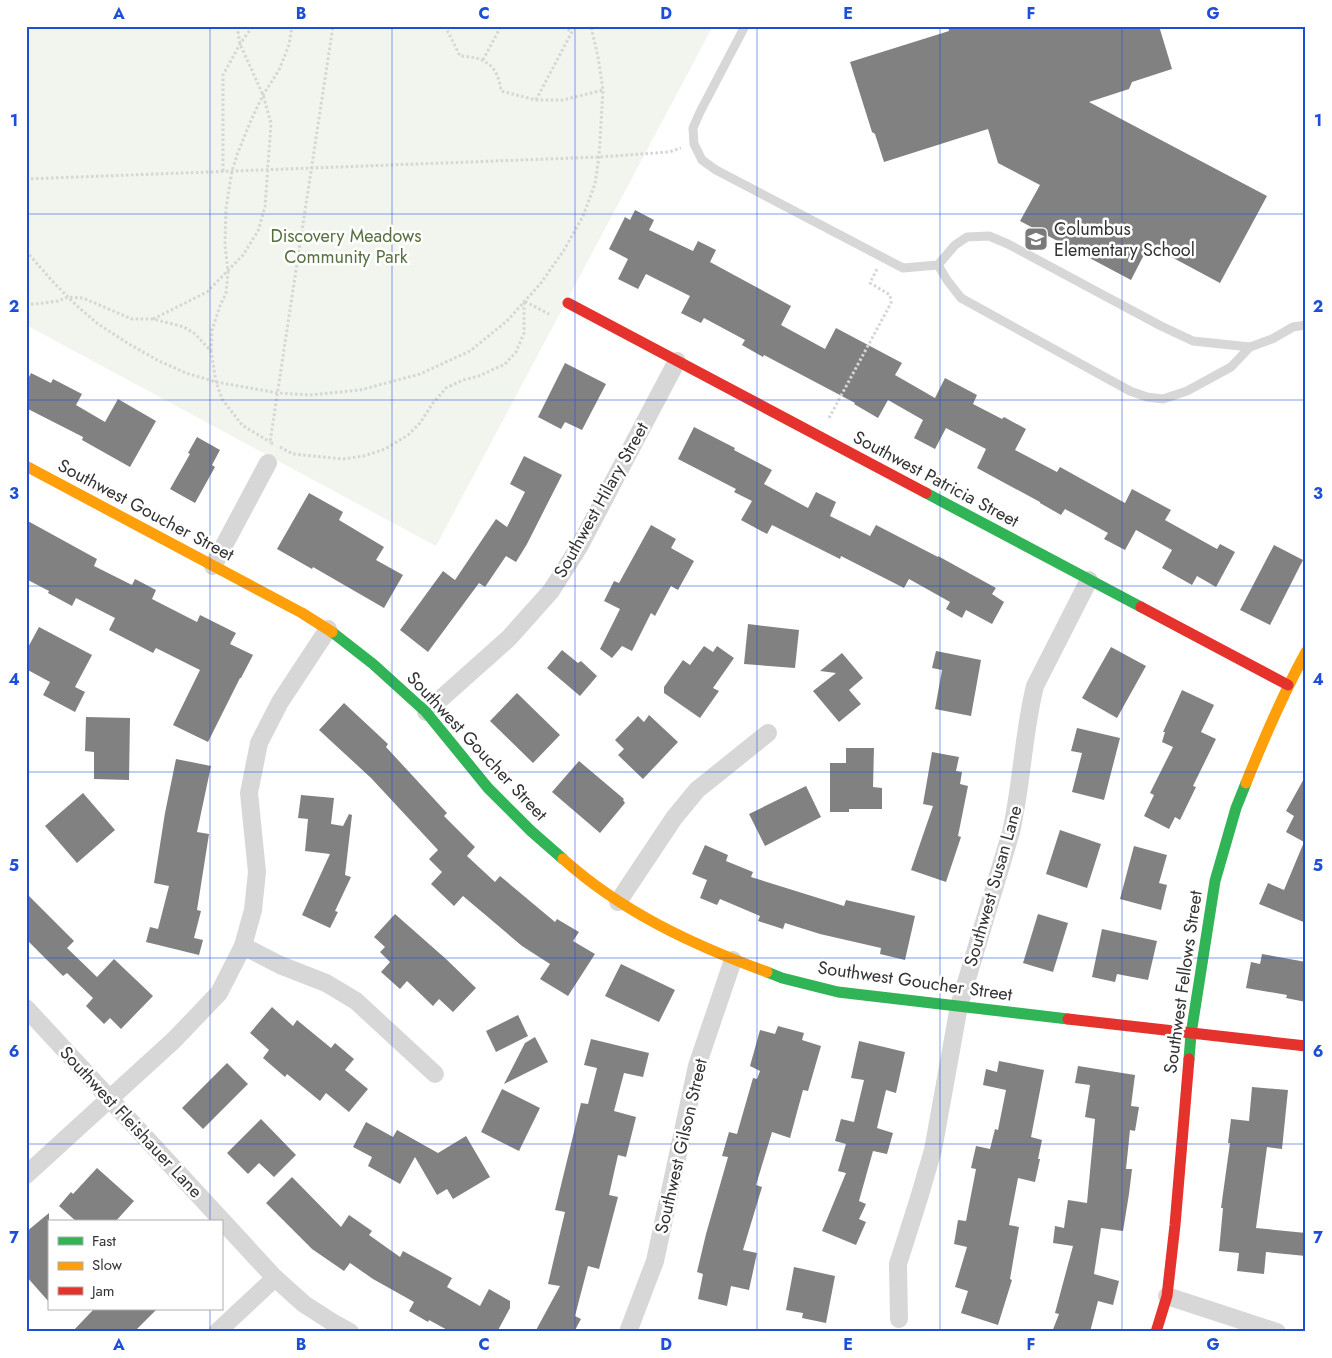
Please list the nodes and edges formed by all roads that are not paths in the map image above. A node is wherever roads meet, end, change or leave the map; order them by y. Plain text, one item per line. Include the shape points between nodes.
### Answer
1 (745, 26) edge
2 (938, 265) junction
3 (568, 303) road end
4 (1306, 325) edge
5 (1250, 347) junction
6 (677, 361) junction
7 (268, 463) dead end
8 (26, 466) edge
9 (213, 566) junction
10 (1090, 580) junction
11 (328, 630) junction
12 (1306, 652) edge
13 (1288, 686) junction
14 (426, 712) junction
15 (768, 733) dead end
16 (618, 902) junction
17 (243, 946) junction
18 (734, 960) junction
19 (959, 1006) junction
20 (26, 1008) edge
21 (1191, 1034) junction
22 (1306, 1046) edge
23 (435, 1074) dead end
24 (110, 1099) junction
25 (26, 1175) edge
26 (222, 1220) edge
27 (222, 1221) edge
28 (275, 1278) junction
29 (1167, 1296) junction
30 (899, 1319) dead end
31 (217, 1332) edge
32 (350, 1332) edge
33 (628, 1332) edge
34 (1156, 1332) edge
35 (1277, 1332) edge

1 - 2 lane via 694,128 694,144 702,160 903,268
2 - 5 lane via 955,245 967,237 990,236 1193,340
2 - 5 lane via 961,298 1146,397 1163,399 1187,391 1231,367
3 - 6 street, Southwest Patricia Street
4 - 5 lane via 1293,327
6 - 10 street, Southwest Patricia Street
6 - 14 street, Southwest Hilary Street via 579,547 550,591 509,638
7 - 9 street
8 - 9 street, Southwest Goucher Street
9 - 11 street, Southwest Goucher Street
10 - 13 street, Southwest Patricia Street
10 - 19 street, Southwest Susan Lane via 1035,686 1013,824
11 - 14 street, Southwest Goucher Street via 374,664
11 - 17 street via 280,702 259,743 249,793 257,872 253,910
12 - 13 street, Southwest Fellows Street
13 - 21 street, Southwest Fellows Street via 1240,799 1215,881
14 - 16 street, Southwest Goucher Street via 488,788 531,831 577,872
15 - 16 street via 697,790 674,818
16 - 18 street, Southwest Goucher Street via 680,937
17 - 23 street via 326,984 356,1002
17 - 24 street via 219,993
18 - 19 street, Southwest Goucher Street via 782,978 838,992
18 - 33 street, Southwest Gilson Street via 697,1066 655,1261
19 - 21 street, Southwest Goucher Street
19 - 30 street, Southwest Susan Lane via 933,1150 898,1264
20 - 24 street, Southwest Fleishauer Lane
21 - 22 street, Southwest Goucher Street
21 - 29 street, Southwest Fellows Street
24 - 25 street
24 - 26 street, Southwest Fleishauer Lane
27 - 28 street, Southwest Fleishauer Lane
28 - 31 street
28 - 32 street, Southwest Fleishauer Lane via 304,1304
29 - 34 street, Southwest Fellows Street
29 - 35 street

